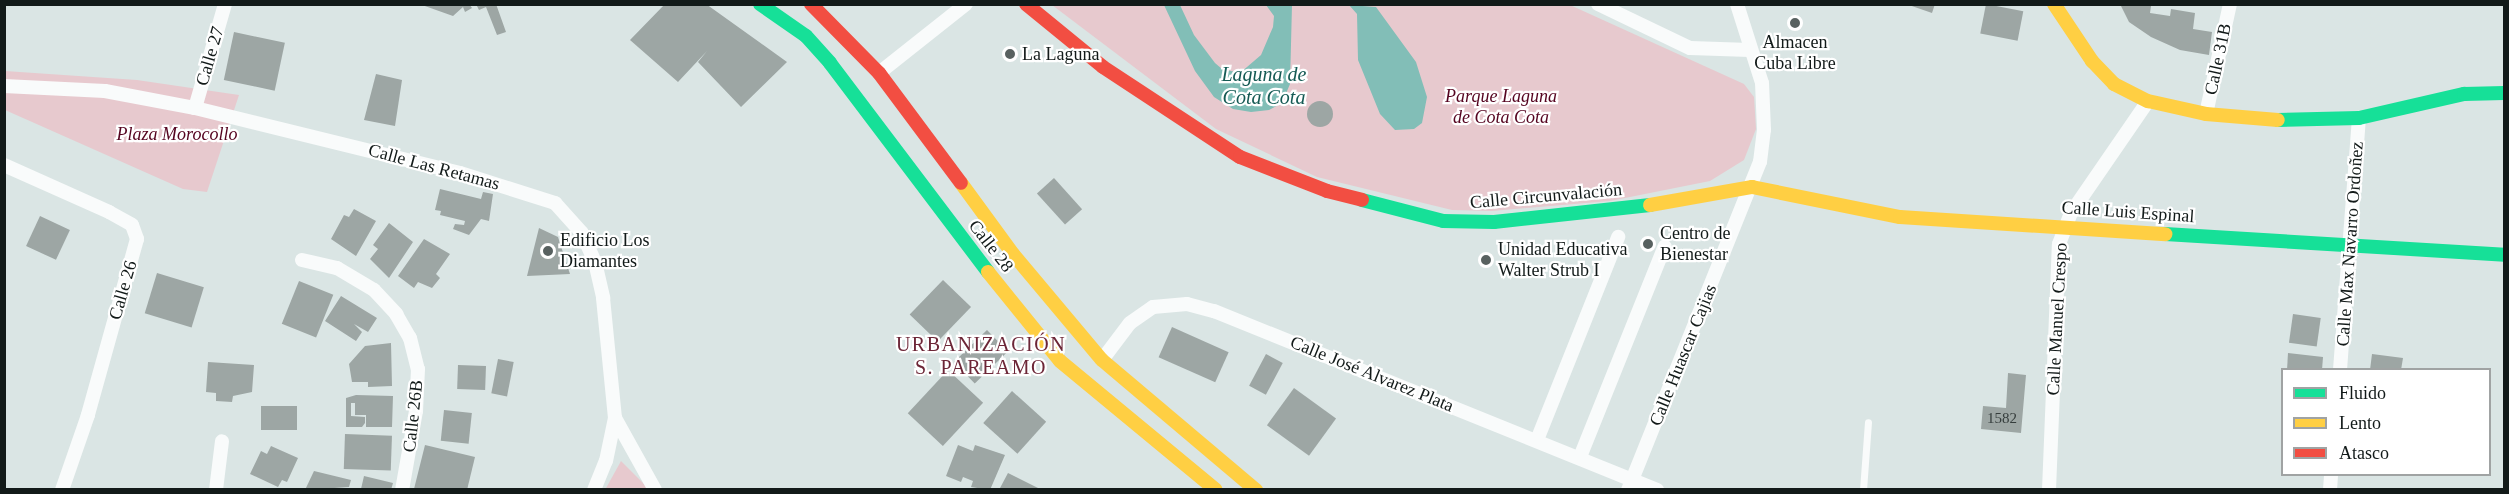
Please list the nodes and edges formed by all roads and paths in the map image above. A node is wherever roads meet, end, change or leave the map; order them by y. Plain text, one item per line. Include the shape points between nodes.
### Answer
1 (225, 4) edge
2 (760, 4) edge
3 (811, 4) edge
4 (966, 4) edge
5 (1026, 4) edge
6 (1598, 4) edge
7 (1737, 4) edge
8 (2054, 4) edge
9 (2230, 4) edge
10 (851, 44) junction
11 (1749, 50) junction
12 (830, 63) junction
13 (879, 73) junction
14 (4, 86) edge
15 (2505, 93) edge
16 (2148, 101) junction
17 (195, 108) junction
18 (2206, 114) junction
19 (2360, 118) junction
20 (4, 165) edge
21 (1752, 187) junction
22 (2066, 225) junction
23 (1618, 237) dead end
24 (2352, 244) junction
25 (1665, 246) dead end
26 (2505, 255) edge
27 (302, 260) dead end
28 (1102, 360) junction
29 (2340, 368) edge
30 (1083, 382) junction
31 (615, 418) junction
32 (1868, 422) dead end
33 (1537, 440) junction
34 (222, 441) dead end
35 (1580, 457) junction
36 (1630, 485) edge
37 (62, 489) edge
38 (216, 489) edge
39 (402, 489) edge
40 (594, 489) edge
41 (655, 489) edge
42 (1216, 489) edge
43 (1256, 489) edge
44 (1657, 489) edge
45 (1863, 489) edge
46 (2049, 489) edge

1 - 17 street, Calle 27
2 - 12 main road, Calle 28 via 806,36
3 - 10 main road, Calle 28
4 - 13 street
5 - 21 main road, Calle Circunvalación via 1103,67 1240,157 1316,187 1388,207 1443,220 1494,222 1624,209
6 - 11 street via 1690,48
7 - 11 street
8 - 16 main road via 2092,61 2114,84
9 - 18 street, Calle 31B
10 - 12 main road
10 - 13 main road, Calle 28
11 - 21 street via 1762,83 1764,130
12 - 30 main road, Calle 28 via 976,257 1060,361
13 - 28 main road, Calle 28 via 1013,254
14 - 17 street, Calle Las Retamas via 105,90
15 - 19 main road via 2464,94
16 - 18 main road
16 - 22 street, Calle Manuel Crespo
17 - 31 street, Calle Las Retamas via 449,170 538,194 555,203 582,233 595,262 603,298
18 - 19 main road via 2304,122
19 - 24 street, Calle Max Navarro Ordoñez
20 - 37 street, Calle 26 via 110,212 132,225 138,239 88,415
21 - 22 main road, Calle Luis Espinal via 1900,217
21 - 36 street, Calle Huascar Cajias
22 - 24 main road, Calle Luis Espinal
22 - 46 street, Calle Manuel Crespo via 2059,244
23 - 33 street
24 - 26 main road, Calle Luis Espinal
24 - 29 street, Calle Max Navarro Ordoñez
25 - 35 street
27 - 39 street, Calle 26B via 338,268 374,290 396,314 410,338 418,369 416,411
28 - 30 main road
28 - 33 street, Calle José Alvarez Plata via 1130,323 1153,307 1187,304 1214,311
28 - 43 main road, Calle 28
30 - 42 main road, Calle 28
31 - 40 street via 606,461
31 - 41 street, Calle Las Retamas via 634,458
32 - 45 lane
33 - 35 street, Calle José Alvarez Plata
34 - 38 street
35 - 36 street, Calle José Alvarez Plata
36 - 44 street, Calle José Alvarez Plata

